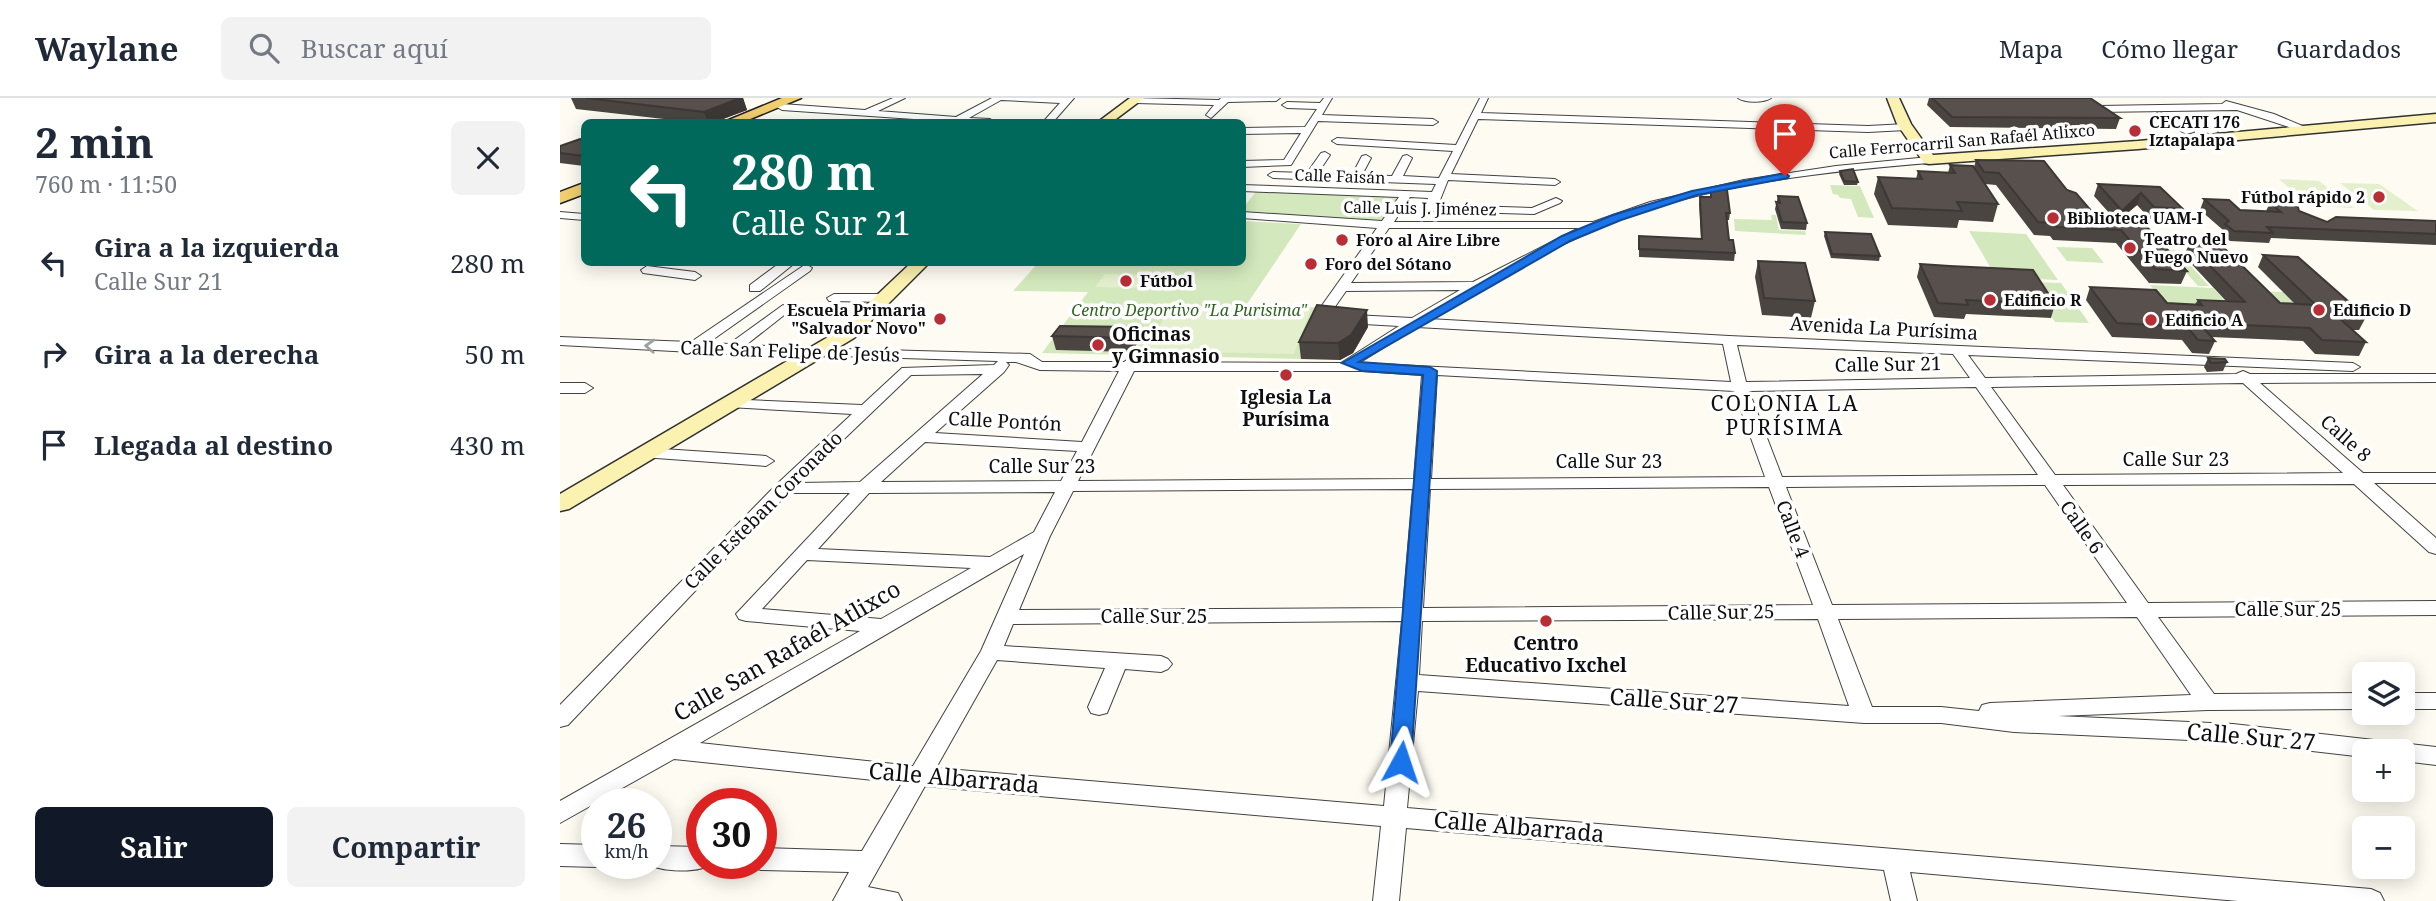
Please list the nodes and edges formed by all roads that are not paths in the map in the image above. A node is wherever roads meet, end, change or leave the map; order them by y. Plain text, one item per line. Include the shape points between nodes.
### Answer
1 (806, 98) edge
2 (901, 98) edge
3 (1000, 98) edge
4 (1484, 98) edge
5 (1742, 98) edge
6 (1767, 98) edge
7 (1893, 98) edge
8 (1907, 98) edge
9 (2202, 98) edge
10 (2246, 98) edge
11 (1137, 99) edge
12 (1273, 99) edge
13 (1069, 100) edge
14 (1325, 102) edge
15 (788, 103) edge
16 (1187, 103) edge
17 (1222, 103) junction
18 (1287, 105) dead end
19 (2236, 107) junction
20 (2098, 109) edge
21 (1261, 111) dead end
22 (1558, 111) dead end
23 (1477, 113) junction
24 (1916, 113) dead end
25 (868, 114) junction
26 (1211, 115) dead end
27 (2159, 115) dead end
28 (2275, 116) junction
29 (2436, 116) edge
30 (1314, 118) junction
31 (740, 119) edge
32 (752, 119) edge
33 (859, 119) edge
34 (915, 119) edge
35 (959, 119) edge
36 (1051, 119) edge
37 (1108, 119) edge
38 (1433, 122) dead end
39 (2222, 124) dead end
40 (1905, 125) junction
41 (2307, 128) junction
42 (1306, 130) junction
43 (1246, 131) edge
44 (2189, 132) dead end
45 (2213, 132) dead end
46 (1342, 145) dead end
47 (1939, 145) dead end
48 (1458, 150) junction
49 (1325, 155) dead end
50 (1995, 155) junction
51 (1366, 158) dead end
52 (1407, 158) dead end
53 (1929, 160) junction
54 (1246, 165) edge
55 (1270, 170) junction
56 (1310, 177) junction
57 (1350, 178) junction
58 (1396, 179) junction
59 (1444, 179) junction
60 (581, 181) edge
61 (1555, 182) dead end
62 (581, 189) edge
63 (560, 190) edge
64 (1246, 190) edge
65 (1246, 191) edge
66 (1336, 191) junction
67 (1407, 194) junction
68 (1436, 195) junction
69 (560, 198) edge
70 (1556, 201) dead end
71 (560, 215) edge
72 (1246, 215) edge
73 (581, 217) edge
74 (1386, 225) junction
75 (1598, 225) junction
76 (651, 266) edge
77 (785, 266) edge
78 (918, 266) edge
79 (932, 266) edge
80 (806, 268) dead end
81 (695, 276) dead end
82 (1479, 286) junction
83 (1340, 287) junction
84 (755, 288) dead end
85 (834, 298) dead end
86 (887, 298) junction
87 (783, 309) dead end
88 (1415, 323) junction
89 (1729, 340) junction
90 (560, 341) edge
91 (692, 348) junction
92 (730, 350) junction
93 (1958, 351) junction
94 (816, 352) junction
95 (844, 353) junction
96 (1009, 362) junction
97 (2227, 362) junction
98 (1130, 363) junction
99 (1352, 366) junction
100 (1430, 371) junction
101 (2248, 378) junction
102 (2415, 379) junction
103 (2436, 379) edge
104 (1979, 382) junction
105 (1740, 387) junction
106 (560, 388) edge
107 (585, 388) dead end
108 (729, 402) junction
109 (863, 410) junction
110 (921, 438) junction
111 (1086, 447) junction
112 (648, 453) junction
113 (766, 461) dead end
114 (2359, 478) junction
115 (2436, 478) edge
116 (2048, 481) junction
117 (1776, 482) junction
118 (1423, 483) junction
119 (1065, 487) junction
120 (783, 488) junction
121 (864, 488) junction
122 (560, 505) edge
123 (1041, 536) junction
124 (2436, 548) edge
125 (803, 554) junction
126 (989, 563) junction
127 (2436, 608) edge
128 (2140, 609) junction
129 (1824, 611) junction
130 (1413, 615) junction
131 (1007, 617) junction
132 (883, 626) junction
133 (990, 652) junction
134 (1118, 661) junction
135 (1161, 664) dead end
136 (1408, 682) junction
137 (2352, 701) edge
138 (2415, 701) edge
139 (2436, 701) edge
140 (2208, 702) junction
141 (1099, 707) dead end
142 (1864, 715) junction
143 (1941, 715) junction
144 (560, 719) edge
145 (2352, 746) edge
146 (668, 749) junction
147 (2415, 753) edge
148 (2436, 756) edge
149 (921, 776) junction
150 (560, 813) edge
151 (1396, 815) junction
152 (560, 855) edge
153 (581, 856) edge
154 (777, 859) edge
155 (1894, 861) junction
156 (870, 862) junction
157 (847, 899) edge
158 (889, 901) edge
159 (1386, 901) edge
160 (1903, 901) edge
161 (2371, 901) edge

1 - 15 main road
2 - 25 street
3 - 13 street
3 - 35 street
4 - 23 street
5 - 6 street
7 - 40 main road
8 - 24 main road
9 - 19 street
10 - 28 street
11 - 16 street
11 - 37 main road
12 - 17 street via 1225,99
12 - 21 street
13 - 36 street
14 - 18 street
14 - 30 street
15 - 25 street
15 - 31 main road
15 - 32 main road
16 - 17 street
17 - 26 street
19 - 20 street
19 - 28 street
22 - 23 street
23 - 40 street via 1868,129
23 - 48 street
25 - 33 street
25 - 34 street
27 - 44 street
28 - 41 street
29 - 41 main road, Calle Ferrocarril San Rafaél Atlixco
30 - 38 street via 1418,126
30 - 42 street
39 - 45 street via 2197,123
40 - 53 main road
41 - 50 main road, Calle Ferrocarril San Rafaél Atlixco
42 - 43 street
42 - 55 street via 1287,163
46 - 48 street
47 - 50 main road
48 - 59 street
49 - 56 street
50 - 53 main road, Calle Ferrocarril San Rafaél Atlixco
51 - 57 street
52 - 58 street
53 - 75 street, Calle Ferrocarril San Rafaél Atlixco via 1743,183
54 - 55 street
55 - 56 street
55 - 64 street
56 - 57 street
57 - 58 street
57 - 66 street
58 - 59 street
59 - 61 street
59 - 68 street
60 - 63 main road
62 - 69 main road
65 - 66 street, Calle Faisán
66 - 67 street, Calle Faisán
67 - 68 street, Calle Faisán
67 - 74 street
68 - 70 street via 1431,205 1437,210 1534,211
71 - 73 street
72 - 74 street, Calle Luis J. Jiménez
74 - 75 street, Calle Luis J. Jiménez
74 - 83 street
75 - 82 street, Calle Ferrocarril San Rafaél Atlixco
76 - 81 street via 647,270
77 - 84 street
78 - 86 main road
79 - 95 main road
80 - 91 street
82 - 83 street
82 - 88 street, Calle Ferrocarril San Rafaél Atlixco
83 - 88 street, Avenida La Purísima via 1325,311 1329,318
85 - 86 street
86 - 94 main road via 858,326
87 - 92 street
88 - 89 street, Avenida La Purísima
88 - 99 street, Calle Ferrocarril San Rafaél Atlixco
89 - 93 street, Avenida La Purísima
89 - 105 street, Calle 4
91 -> 90 street, Calle San Felipe de Jesús
91 - 92 street, Calle San Felipe de Jesús
92 - 94 street, Calle San Felipe de Jesús
93 - 97 street, Avenida La Purísima
93 - 104 street, Calle 6
94 - 95 main road, Calle San Felipe de Jesús
94 - 108 main road
95 - 96 street, Calle San Felipe de Jesús
96 - 98 street, Calle San Felipe de Jesús via 1040,366
96 - 109 street, Calle Esteban Coronado via 907,371
96 - 110 street
97 - 101 street, Calle 8
97 - 102 street, Avenida La Purísima via 2355,368
98 - 99 street, Calle San Felipe de Jesús
98 - 111 street
99 - 100 street, Calle Sur 21
100 - 105 street, Calle Sur 21
100 - 118 street
101 - 102 street, Calle Sur 21
101 - 104 street, Calle Sur 21
101 - 114 street, Calle 8
102 - 103 street, Avenida La Purísima
104 - 105 street, Calle Sur 21
104 - 116 street, Calle 6
105 - 117 street, Calle 4
106 - 107 street
108 - 109 street
108 - 112 main road
109 - 120 street, Calle Esteban Coronado
110 - 111 street, Calle Pontón
110 - 121 street
111 - 119 street
112 - 113 street
112 - 122 main road
114 - 115 street, Calle Sur 23
114 - 116 street, Calle Sur 23
114 - 124 street, Calle 8
116 - 117 street, Calle Sur 23
116 - 128 street, Calle 6
117 - 118 street, Calle Sur 23
117 - 129 street, Calle 4
118 - 119 street, Calle Sur 23
118 - 130 street
119 - 121 street, Calle Sur 23
119 - 123 street
120 - 121 street, Calle Sur 23
120 - 144 street, Calle Esteban Coronado
121 - 125 street
123 - 126 street, Calle San Rafaél Atlixco
123 - 131 street
125 - 126 street
125 - 132 street via 746,614
126 - 132 street, Calle San Rafaél Atlixco
127 - 128 street, Calle Sur 25
128 - 129 street, Calle Sur 25
128 - 140 street, Calle 6
129 - 130 street, Calle Sur 25
129 - 142 street, Calle 4
130 - 131 street, Calle Sur 25
130 - 136 street
131 - 133 street
132 - 146 street, Calle San Rafaél Atlixco
133 - 134 street
133 - 149 street
134 - 135 street
134 - 141 street
136 - 142 street, Calle Sur 27
136 - 151 street
137 - 140 street, Calle Sur 27
138 - 139 street
140 - 143 street, Calle Sur 27
142 - 143 street, Calle Sur 27
143 - 145 street, Calle Sur 27 via 2233,733
146 - 149 street, Calle Albarrada
146 - 150 street, Calle San Rafaél Atlixco
147 - 148 street
149 - 151 street, Calle Albarrada
149 - 156 street
151 - 155 street, Calle Albarrada
151 - 159 street
152 - 153 street
154 - 156 street
155 - 160 street
155 - 161 street, Calle Albarrada
156 - 157 street
157 - 158 street

